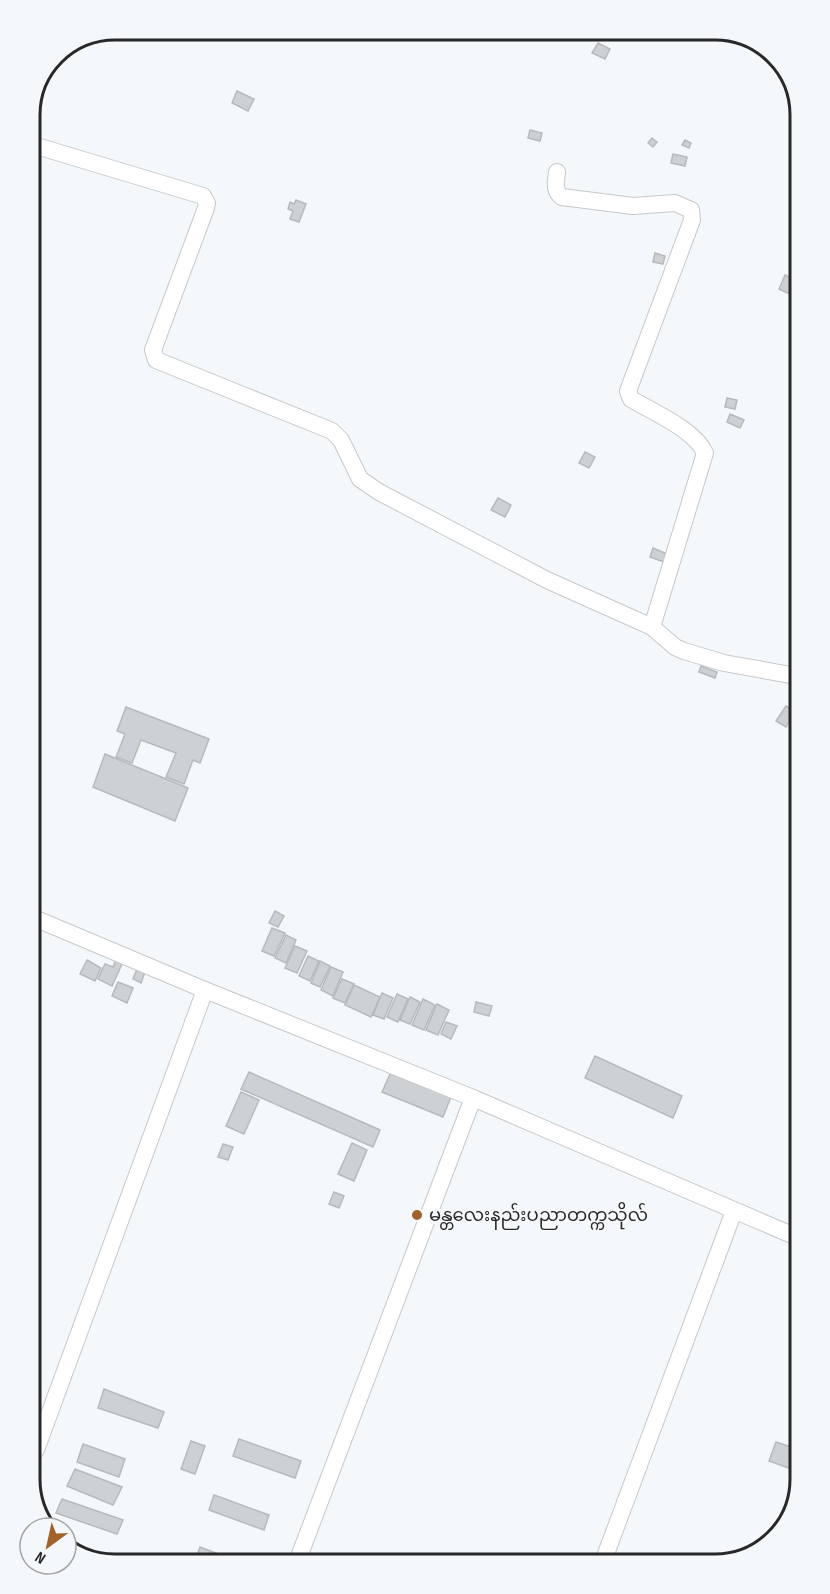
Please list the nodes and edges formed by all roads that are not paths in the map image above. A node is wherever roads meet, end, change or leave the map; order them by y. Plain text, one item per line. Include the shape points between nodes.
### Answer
1 (41, 147) edge
2 (557, 172) dead end
3 (652, 627) junction
4 (790, 675) edge
5 (40, 921) edge
6 (205, 990) junction
7 (473, 1098) junction
8 (734, 1211) junction
9 (790, 1234) edge
10 (40, 1439) edge
11 (300, 1553) edge
12 (606, 1554) edge

1 - 3 street via 203,196 207,203 153,350 156,360 332,431 360,479 379,492 547,580
2 - 3 street via 555,189 562,196 633,206 675,203 691,210 692,220 628,391 632,399 689,434 705,453
3 - 4 street via 684,651
5 - 6 street
6 - 7 street
6 - 10 street
7 - 8 street
7 - 11 street
8 - 9 street
8 - 12 street

